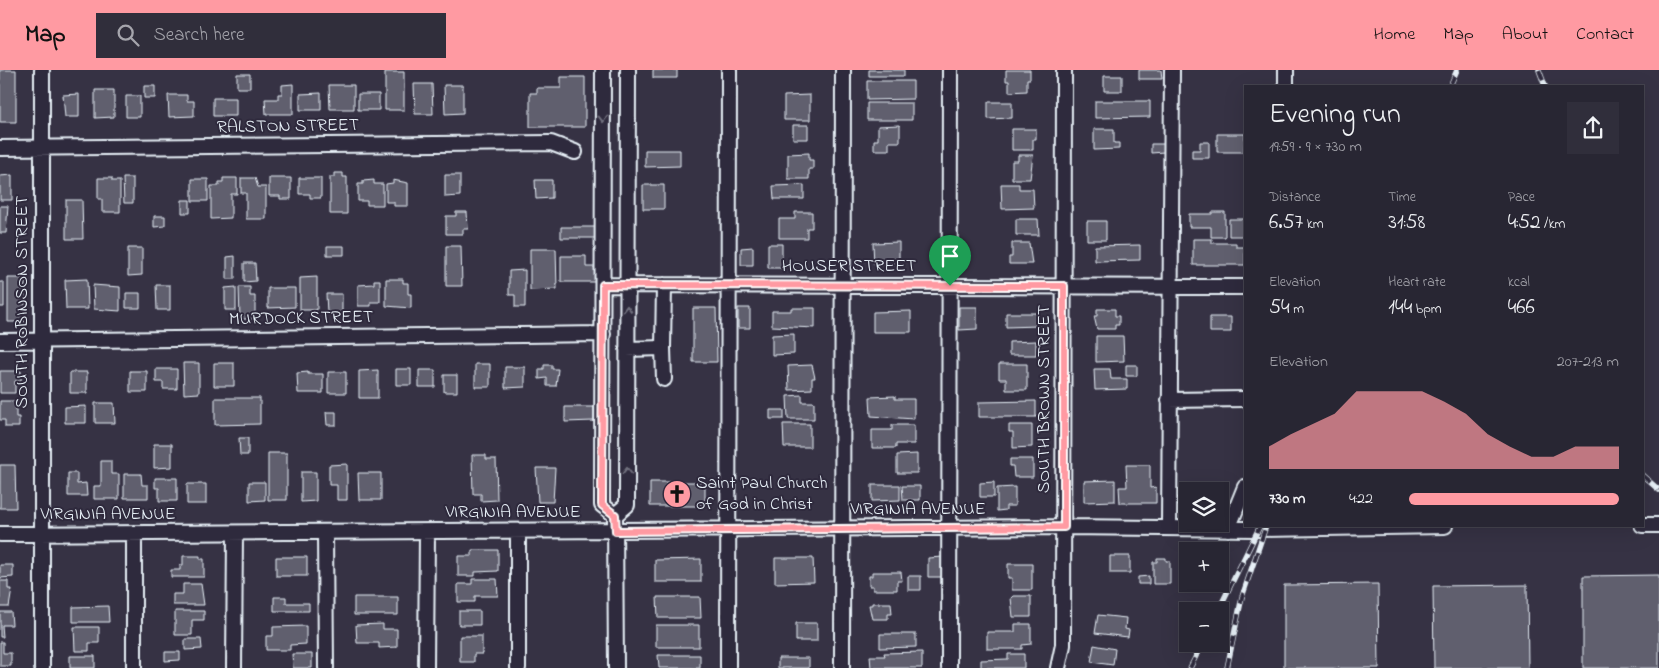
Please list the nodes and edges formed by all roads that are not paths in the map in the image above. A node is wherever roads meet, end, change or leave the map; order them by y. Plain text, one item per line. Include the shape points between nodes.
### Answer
1 (42, 70) edge
2 (603, 70) edge
3 (628, 70) edge
4 (729, 70) edge
5 (843, 70) edge
6 (950, 70) edge
7 (1064, 70) edge
8 (1172, 70) edge
9 (1286, 70) edge
10 (1286, 85) edge
11 (0, 148) edge
12 (42, 148) junction
13 (575, 152) dead end
14 (603, 285) junction
15 (628, 285) junction
16 (664, 285) junction
17 (728, 286) junction
18 (842, 286) junction
19 (950, 286) junction
20 (1064, 286) junction
21 (1170, 286) junction
22 (1244, 287) edge
23 (603, 334) junction
24 (41, 340) junction
25 (0, 341) edge
26 (627, 348) junction
27 (664, 348) junction
28 (664, 379) dead end
29 (1244, 399) edge
30 (1170, 400) junction
31 (1244, 489) edge
32 (615, 515) junction
33 (1644, 525) edge
34 (1659, 525) edge
35 (1064, 527) junction
36 (1229, 527) edge
37 (1365, 527) edge
38 (948, 528) junction
39 (1169, 528) junction
40 (1179, 528) edge
41 (842, 529) junction
42 (1229, 529) edge
43 (728, 530) junction
44 (518, 531) junction
45 (616, 531) junction
46 (325, 532) junction
47 (427, 532) junction
48 (134, 533) junction
49 (234, 533) junction
50 (0, 534) edge
51 (42, 534) junction
52 (42, 668) edge
53 (134, 668) edge
54 (234, 668) edge
55 (326, 668) edge
56 (426, 668) edge
57 (518, 668) edge
58 (616, 668) edge
59 (728, 668) edge
60 (842, 668) edge
61 (949, 668) edge
62 (1058, 668) edge

1 - 12 street, SOUTH ROBINSON STREET
2 -> 14 street
3 - 15 street
4 - 17 street
5 - 18 street
6 - 19 street
7 - 20 street, SOUTH BROWN STREET
8 - 21 street
9 - 10 street
11 - 12 street, RALSTON STREET
12 - 13 street, RALSTON STREET via 551,143
12 - 24 street, SOUTH ROBINSON STREET
14 - 15 street, HOUSER STREET
14 - 23 street
15 - 16 street, HOUSER STREET
26 -> 15 street
16 - 17 street, HOUSER STREET
16 - 27 street
17 - 18 street, HOUSER STREET
17 - 43 street
18 - 19 street, HOUSER STREET
18 - 41 street
19 - 20 street, HOUSER STREET
19 - 38 street
20 - 21 street, HOUSER STREET
20 - 35 street, SOUTH BROWN STREET
21 - 22 street, HOUSER STREET
21 - 30 street
23 - 24 street, MURDOCK STREET
23 - 32 street via 602,505
24 - 25 street, MURDOCK STREET
24 - 51 street, SOUTH ROBINSON STREET
26 - 27 street
32 -> 26 street via 627,505
27 - 28 street
29 - 30 street
30 - 39 street
31 - 36 street
32 - 45 street
33 - 34 street
35 - 38 street, VIRGINIA AVENUE
35 - 39 street, VIRGINIA AVENUE
35 - 62 street, SOUTH BROWN STREET via 1063,645
37 - 42 street, VIRGINIA AVENUE
38 - 41 street, VIRGINIA AVENUE
38 - 61 street
39 - 40 street, VIRGINIA AVENUE
41 - 43 street, VIRGINIA AVENUE
41 - 60 street
43 - 45 street, VIRGINIA AVENUE
43 - 59 street
44 - 45 street, VIRGINIA AVENUE
44 - 47 street, VIRGINIA AVENUE
44 - 57 street
45 - 58 street
46 - 47 street, VIRGINIA AVENUE
46 - 49 street, VIRGINIA AVENUE
46 - 55 street
47 - 56 street
48 - 49 street, VIRGINIA AVENUE
48 - 51 street, VIRGINIA AVENUE
48 - 53 street
49 - 54 street
50 - 51 street, VIRGINIA AVENUE
51 - 52 street, SOUTH ROBINSON STREET

